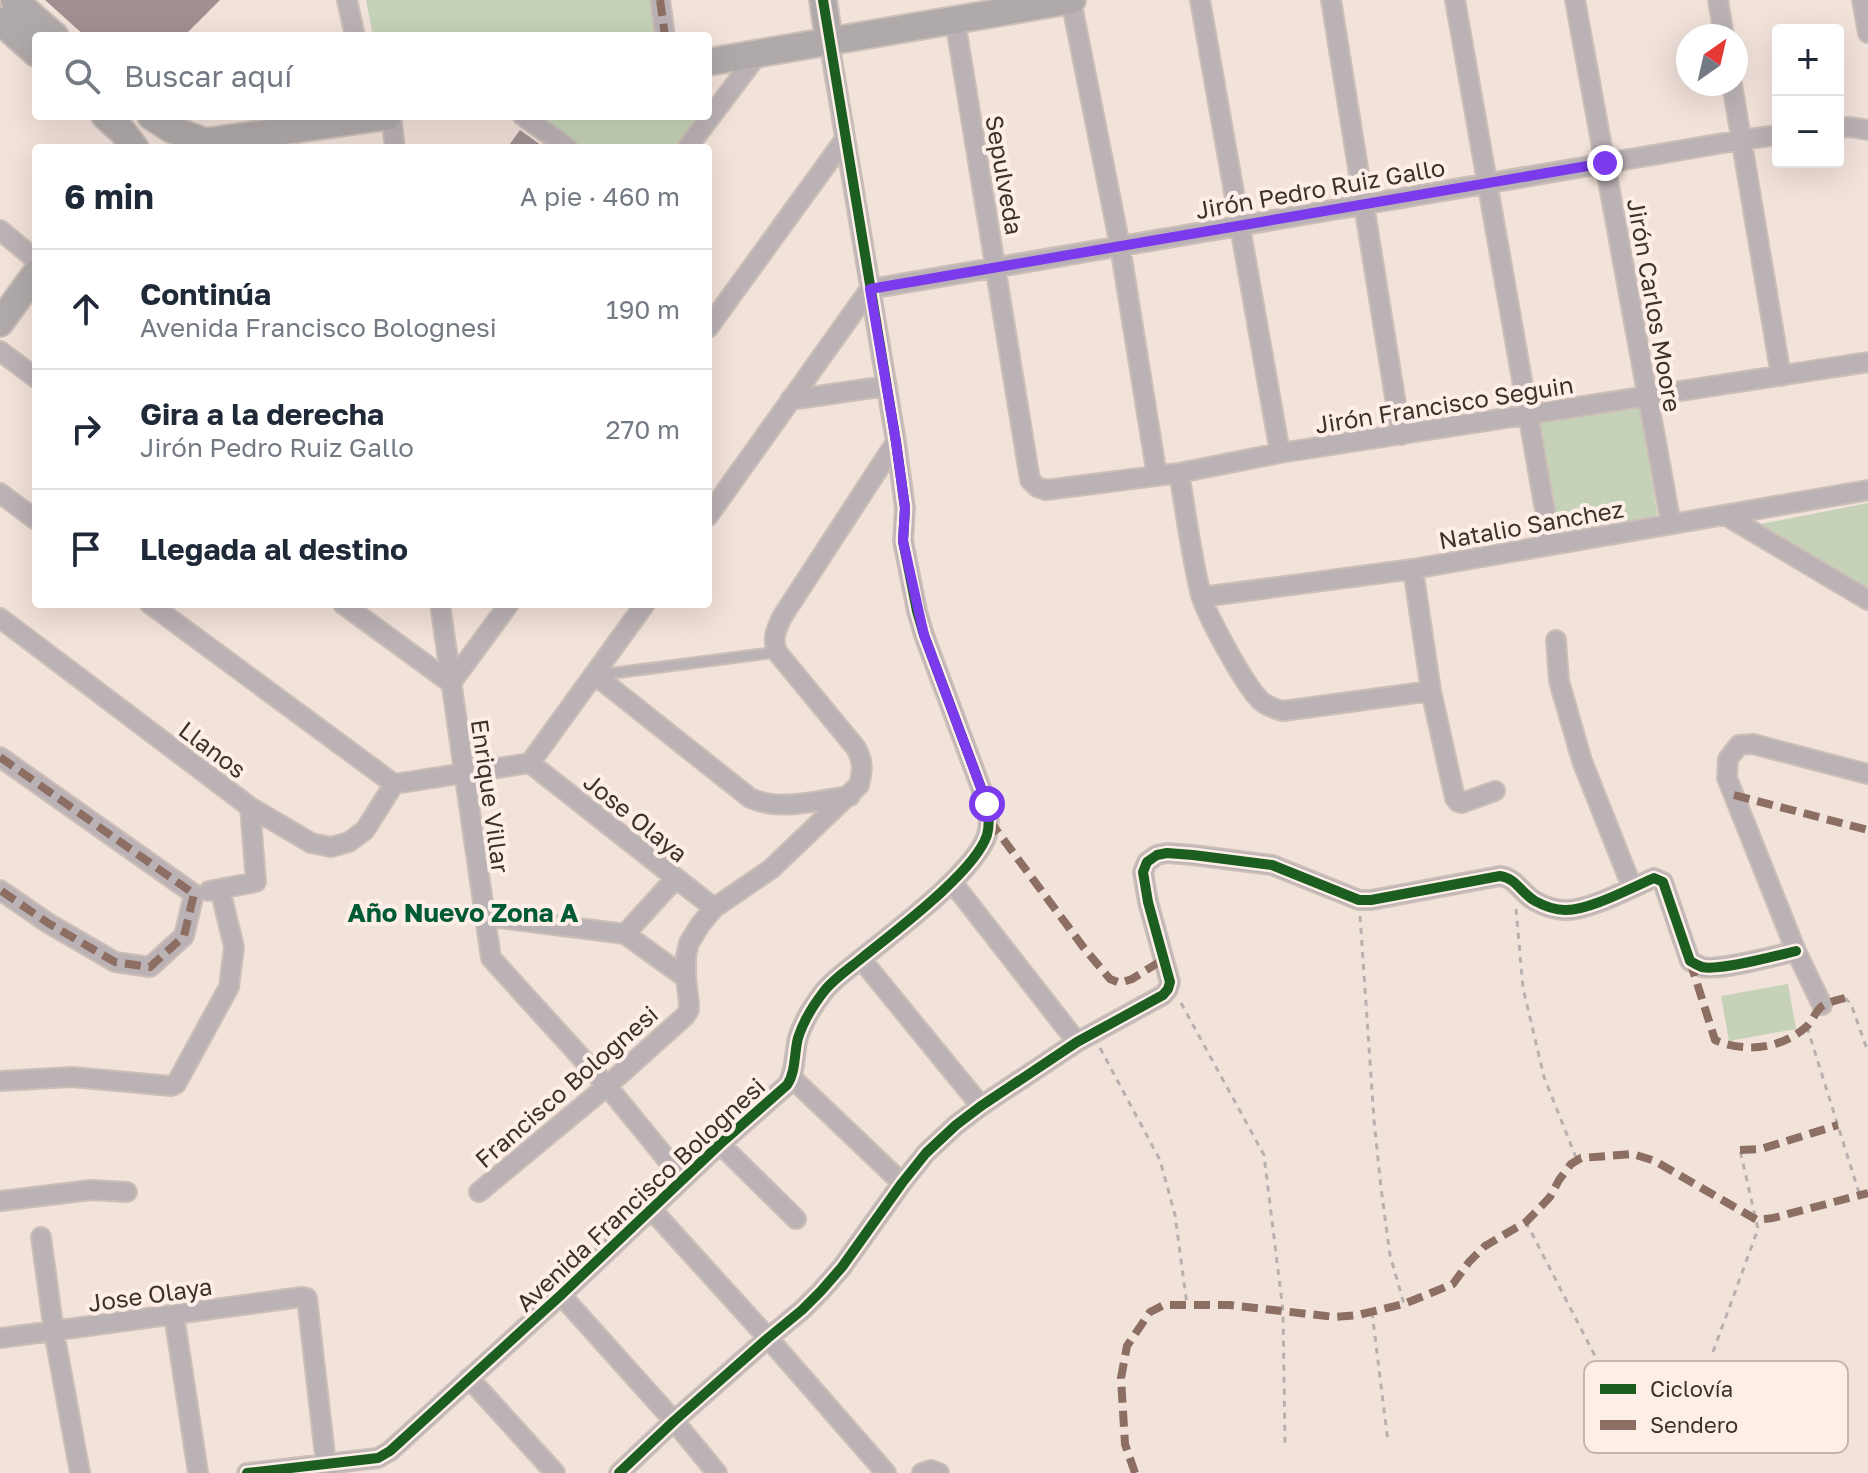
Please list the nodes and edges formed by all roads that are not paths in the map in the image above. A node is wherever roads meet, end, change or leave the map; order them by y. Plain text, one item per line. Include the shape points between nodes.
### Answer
1 (14, 0) edge
2 (347, 0) edge
3 (660, 0) edge
4 (823, 0) edge
5 (1072, 0) edge
6 (1200, 0) edge
7 (1331, 0) edge
8 (1455, 0) edge
9 (1575, 0) edge
10 (1718, 0) edge
11 (1862, 0) edge
12 (1040, 3) edge
13 (955, 20) junction
14 (0, 21) edge
15 (1722, 24) edge
16 (50, 32) edge
17 (354, 32) edge
18 (664, 32) edge
19 (1868, 33) edge
20 (829, 41) junction
21 (32, 49) edge
22 (759, 53) junction
23 (712, 61) edge
24 (1734, 96) edge
25 (712, 115) edge
26 (110, 120) edge
27 (157, 120) edge
28 (361, 120) edge
29 (382, 120) edge
30 (529, 120) edge
31 (708, 120) edge
32 (1844, 128) edge
33 (1868, 130) edge
34 (1772, 136) edge
35 (845, 139) junction
36 (1741, 140) junction
37 (132, 144) edge
38 (194, 144) edge
39 (203, 144) edge
40 (393, 144) edge
41 (562, 144) edge
42 (690, 144) edge
43 (1605, 163) junction
44 (1487, 183) junction
45 (1364, 204) junction
46 (1240, 225) junction
47 (0, 230) edge
48 (1120, 246) junction
49 (32, 257) edge
50 (996, 267) junction
51 (32, 279) edge
52 (870, 289) junction
53 (712, 322) edge
54 (0, 323) edge
55 (0, 351) edge
56 (1868, 362) edge
57 (32, 375) edge
58 (1781, 376) junction
59 (886, 386) junction
60 (1648, 396) junction
61 (790, 400) junction
62 (1528, 415) junction
63 (1401, 435) junction
64 (896, 442) junction
65 (1280, 453) junction
66 (1179, 473) junction
67 (1157, 476) junction
68 (1030, 480) joint
69 (1868, 490) edge
70 (0, 493) edge
71 (712, 510) edge
72 (1725, 515) junction
73 (32, 517) edge
74 (1671, 524) junction
75 (1551, 544) junction
76 (1413, 569) junction
77 (1202, 597) junction
78 (1868, 600) edge
79 (155, 608) edge
80 (348, 608) edge
81 (441, 608) edge
82 (506, 608) edge
83 (642, 608) edge
84 (0, 618) edge
85 (1556, 640) dead end
86 (777, 652) junction
87 (595, 675) junction
88 (451, 683) junction
89 (1431, 691) junction
90 (0, 757) edge
91 (530, 763) junction
92 (464, 773) junction
93 (1868, 774) edge
94 (394, 784) junction
95 (1495, 791) dead end
96 (850, 796) junction
97 (250, 807) junction
98 (675, 879) junction
99 (952, 882) junction
100 (1632, 887) junction
101 (220, 889) junction
102 (0, 890) edge
103 (194, 894) junction
104 (714, 908) junction
105 (484, 916) junction
106 (625, 934) junction
107 (1796, 951) junction
108 (861, 959) junction
109 (686, 978) junction
110 (1822, 1005) dead end
111 (1085, 1038) junction
112 (792, 1078) junction
113 (0, 1081) edge
114 (607, 1086) junction
115 (981, 1106) junction
116 (720, 1144) junction
117 (683, 1179) junction
118 (902, 1183) junction
119 (127, 1192) dead end
120 (479, 1192) dead end
121 (0, 1201) edge
122 (652, 1210) junction
123 (796, 1219) dead end
124 (41, 1237) dead end
125 (561, 1295) junction
126 (174, 1315) junction
127 (54, 1332) junction
128 (0, 1338) edge
129 (768, 1338) junction
130 (469, 1378) junction
131 (674, 1421) junction
132 (326, 1468) edge
133 (80, 1473) edge
134 (198, 1473) edge
135 (247, 1473) edge
136 (555, 1473) edge
137 (619, 1473) edge
138 (717, 1473) edge
139 (886, 1473) edge
140 (922, 1473) edge
141 (939, 1473) edge

1 - 16 street
2 - 17 street
3 - 18 street
4 - 20 street, Avenida Francisco Bolognesi
5 - 12 street
5 - 48 street
6 - 46 street
7 - 45 street
8 - 44 street
9 - 43 street, Jirón Carlos Moore
10 - 15 street
11 - 19 street
12 - 13 street
13 - 20 street
13 - 50 street, Sepulveda
14 - 21 street
20 - 22 street
20 - 35 street, Avenida Francisco Bolognesi
22 - 23 street
22 - 25 street
24 - 36 street
26 - 37 street
27 - 38 street
28 - 39 street
29 - 40 street
30 - 41 street
31 - 42 street
32 - 33 street
34 - 36 street, Jirón Pedro Ruiz Gallo
35 - 52 street, Avenida Francisco Bolognesi
35 - 53 street
36 - 43 street, Jirón Pedro Ruiz Gallo
36 - 58 street
43 - 44 street, Jirón Pedro Ruiz Gallo
43 - 60 street, Jirón Carlos Moore
44 - 45 street, Jirón Pedro Ruiz Gallo
44 - 62 street
45 - 46 street, Jirón Pedro Ruiz Gallo
45 - 63 street
46 - 48 street, Jirón Pedro Ruiz Gallo
46 - 65 street
47 - 49 street
48 - 50 street, Jirón Pedro Ruiz Gallo
48 - 67 street
50 - 52 street, Jirón Pedro Ruiz Gallo
50 - 68 street, Sepulveda
51 - 54 street
52 - 59 street, Avenida Francisco Bolognesi
52 - 61 street
55 - 57 street
56 - 58 street, Jirón Francisco Seguin
58 - 60 street, Jirón Francisco Seguin
59 - 61 street
59 - 64 street, Avenida Francisco Bolognesi
60 - 62 street, Jirón Francisco Seguin
60 - 74 street, Jirón Carlos Moore
61 - 71 street
62 - 63 street, Jirón Francisco Seguin
62 - 75 street
63 - 65 street, Jirón Francisco Seguin
64 - 86 street via 782,617 774,634
64 - 99 street, Avenida Francisco Bolognesi via 905,508 903,541 917,611 987,804 989,820 980,850
65 - 66 street, Jirón Francisco Seguin
66 - 67 street, Jirón Francisco Seguin
66 - 77 street
67 - 68 street, Jirón Francisco Seguin via 1046,490
69 - 72 street, Natalio Sanchez
70 - 73 street
72 - 74 street, Natalio Sanchez
72 - 78 street
74 - 75 street, Natalio Sanchez
75 - 76 street, Natalio Sanchez
76 - 77 street, Natalio Sanchez
76 - 89 street
77 - 89 street via 1254,694 1273,709
79 - 94 street
80 - 88 street
81 - 88 street, Enrique Villar
82 - 88 street
83 - 87 street
84 - 97 street, Llanos
85 - 100 street via 1559,681 1582,761
86 - 87 lane
86 - 96 street, Francisco Bolognesi via 862,760 859,785
87 - 91 street
87 - 96 street via 750,798 778,806
88 - 92 street, Enrique Villar
89 - 95 street via 1455,798 1462,803
90 - 103 street
91 - 92 street
91 - 98 street, Jose Olaya
92 - 94 street
92 - 105 street, Enrique Villar
93 - 107 street via 1753,744 1739,745 1728,759 1727,778
94 - 97 street, Llanos via 365,830 331,847 311,843
96 - 104 street, Francisco Bolognesi via 771,869
97 - 101 street via 256,882
98 - 104 street, Jose Olaya
98 - 106 street
99 - 108 street, Avenida Francisco Bolognesi
99 - 111 street
100 - 107 street via 1654,878 1663,882 1690,961 1700,966
100 - 111 street via 1566,911 1545,906 1509,877 1500,876 1359,900 1272,865 1157,855 1143,872 1168,989
101 - 103 street
101 - 113 street via 234,947 229,987 176,1084 72,1077
102 - 103 street via 115,962 150,967 184,936
104 - 109 street, Francisco Bolognesi via 689,943
105 - 106 street
105 - 114 street, Enrique Villar via 491,958
106 - 109 street
107 - 110 street
108 - 112 street, Avenida Francisco Bolognesi via 826,988 809,1015 799,1036
108 - 115 street
109 - 114 street, Francisco Bolognesi via 685,1016
111 - 115 street
112 - 116 street, Avenida Francisco Bolognesi
112 - 118 street
114 - 117 street, Enrique Villar
114 - 120 street, Francisco Bolognesi
115 - 118 street via 926,1153
116 - 117 street, Avenida Francisco Bolognesi
116 - 123 street
117 - 122 street, Avenida Francisco Bolognesi
118 - 129 street via 842,1267
119 - 121 street via 91,1190
122 - 125 street, Avenida Francisco Bolognesi
122 - 129 street
124 - 127 street
125 - 130 street, Avenida Francisco Bolognesi
125 - 131 street
126 - 127 street, Jose Olaya
126 - 132 street, Jose Olaya via 307,1298
126 - 134 street
127 - 128 street, Jose Olaya
127 - 133 street
129 - 131 street
129 - 139 street
130 - 132 street, Avenida Francisco Bolognesi via 390,1451
130 - 136 street
131 - 137 street
131 - 138 street
132 - 135 street, Avenida Francisco Bolognesi
140 - 141 street

